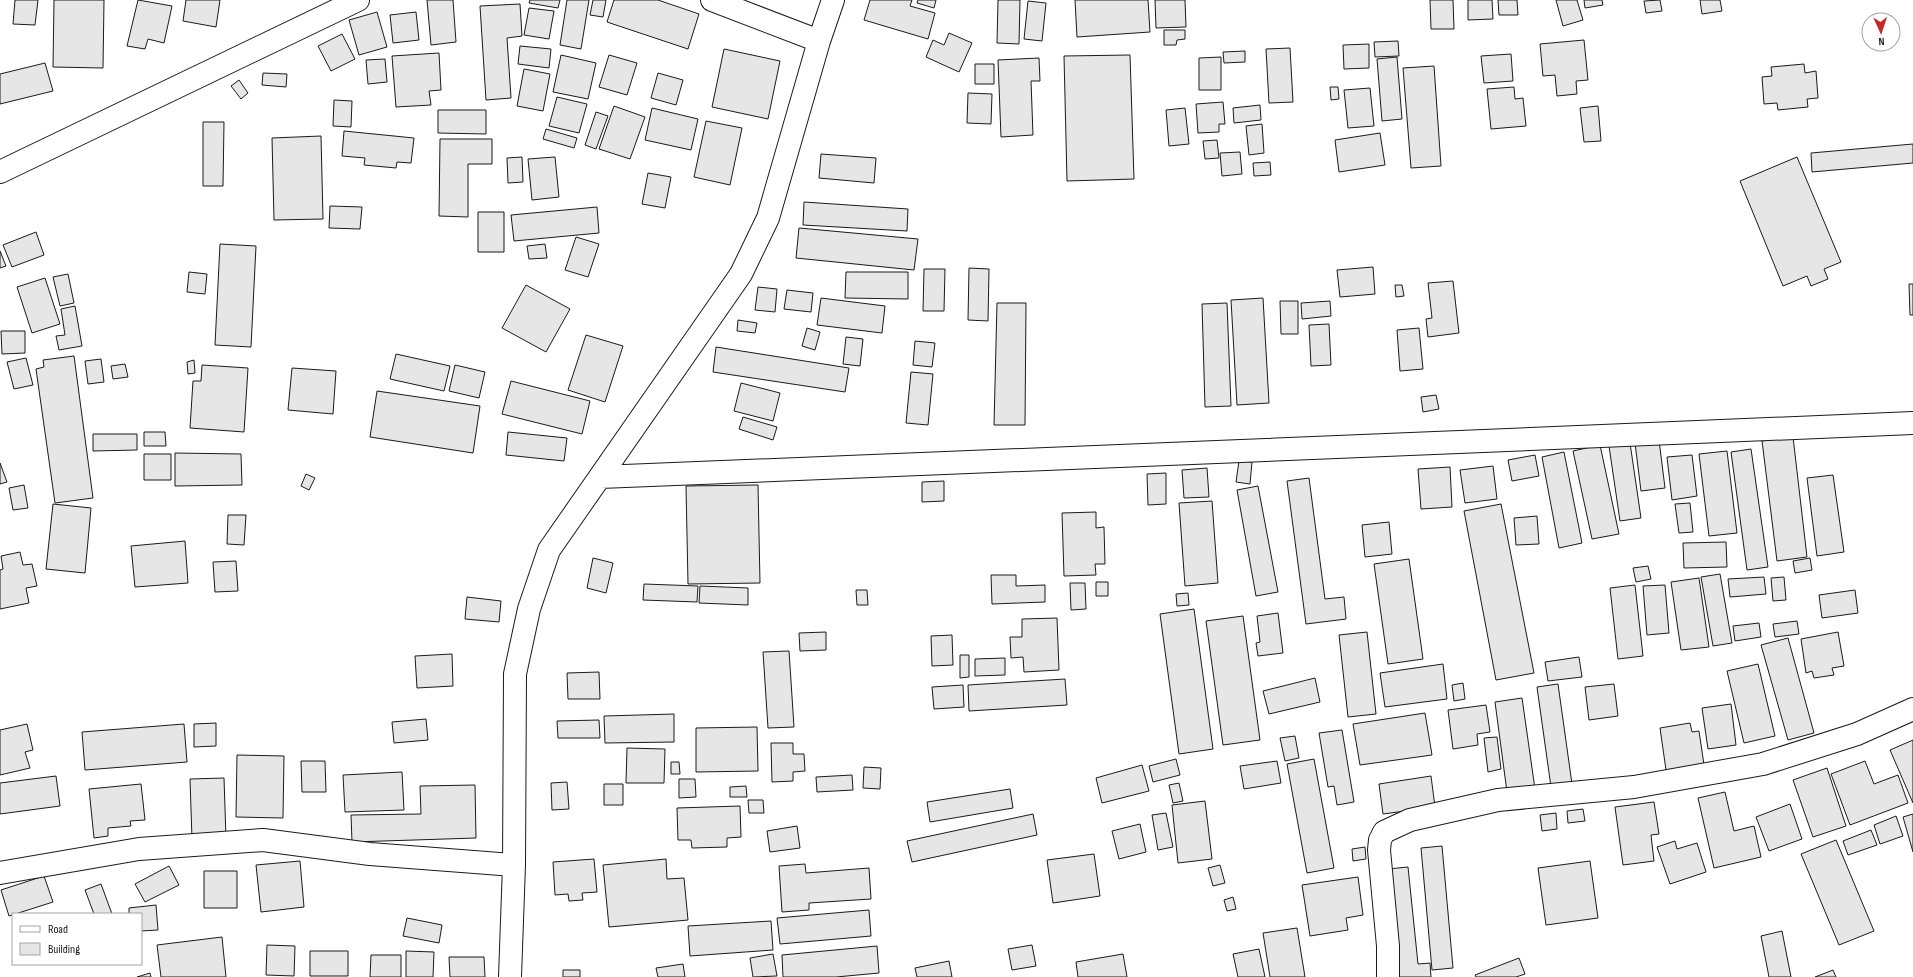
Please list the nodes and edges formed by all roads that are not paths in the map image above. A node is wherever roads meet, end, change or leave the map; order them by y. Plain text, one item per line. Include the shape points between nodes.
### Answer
1 (358, 0) edge
2 (712, 0) edge
3 (834, 0) edge
4 (819, 41) junction
5 (0, 172) edge
6 (1913, 423) edge
7 (600, 477) junction
8 (1913, 709) edge
9 (514, 865) junction
10 (0, 873) edge
11 (510, 977) edge
12 (1388, 977) edge

1 - 5 street
2 - 4 street
3 - 4 street
4 - 7 street via 768,218 741,274
6 - 7 street
7 - 9 street via 549,550 530,609 515,674
8 - 12 street via 1857,734 1764,764 1634,787 1498,800 1410,820 1384,832 1379,850 1388,946
9 - 10 street via 370,854 263,840 139,849
9 - 11 street

